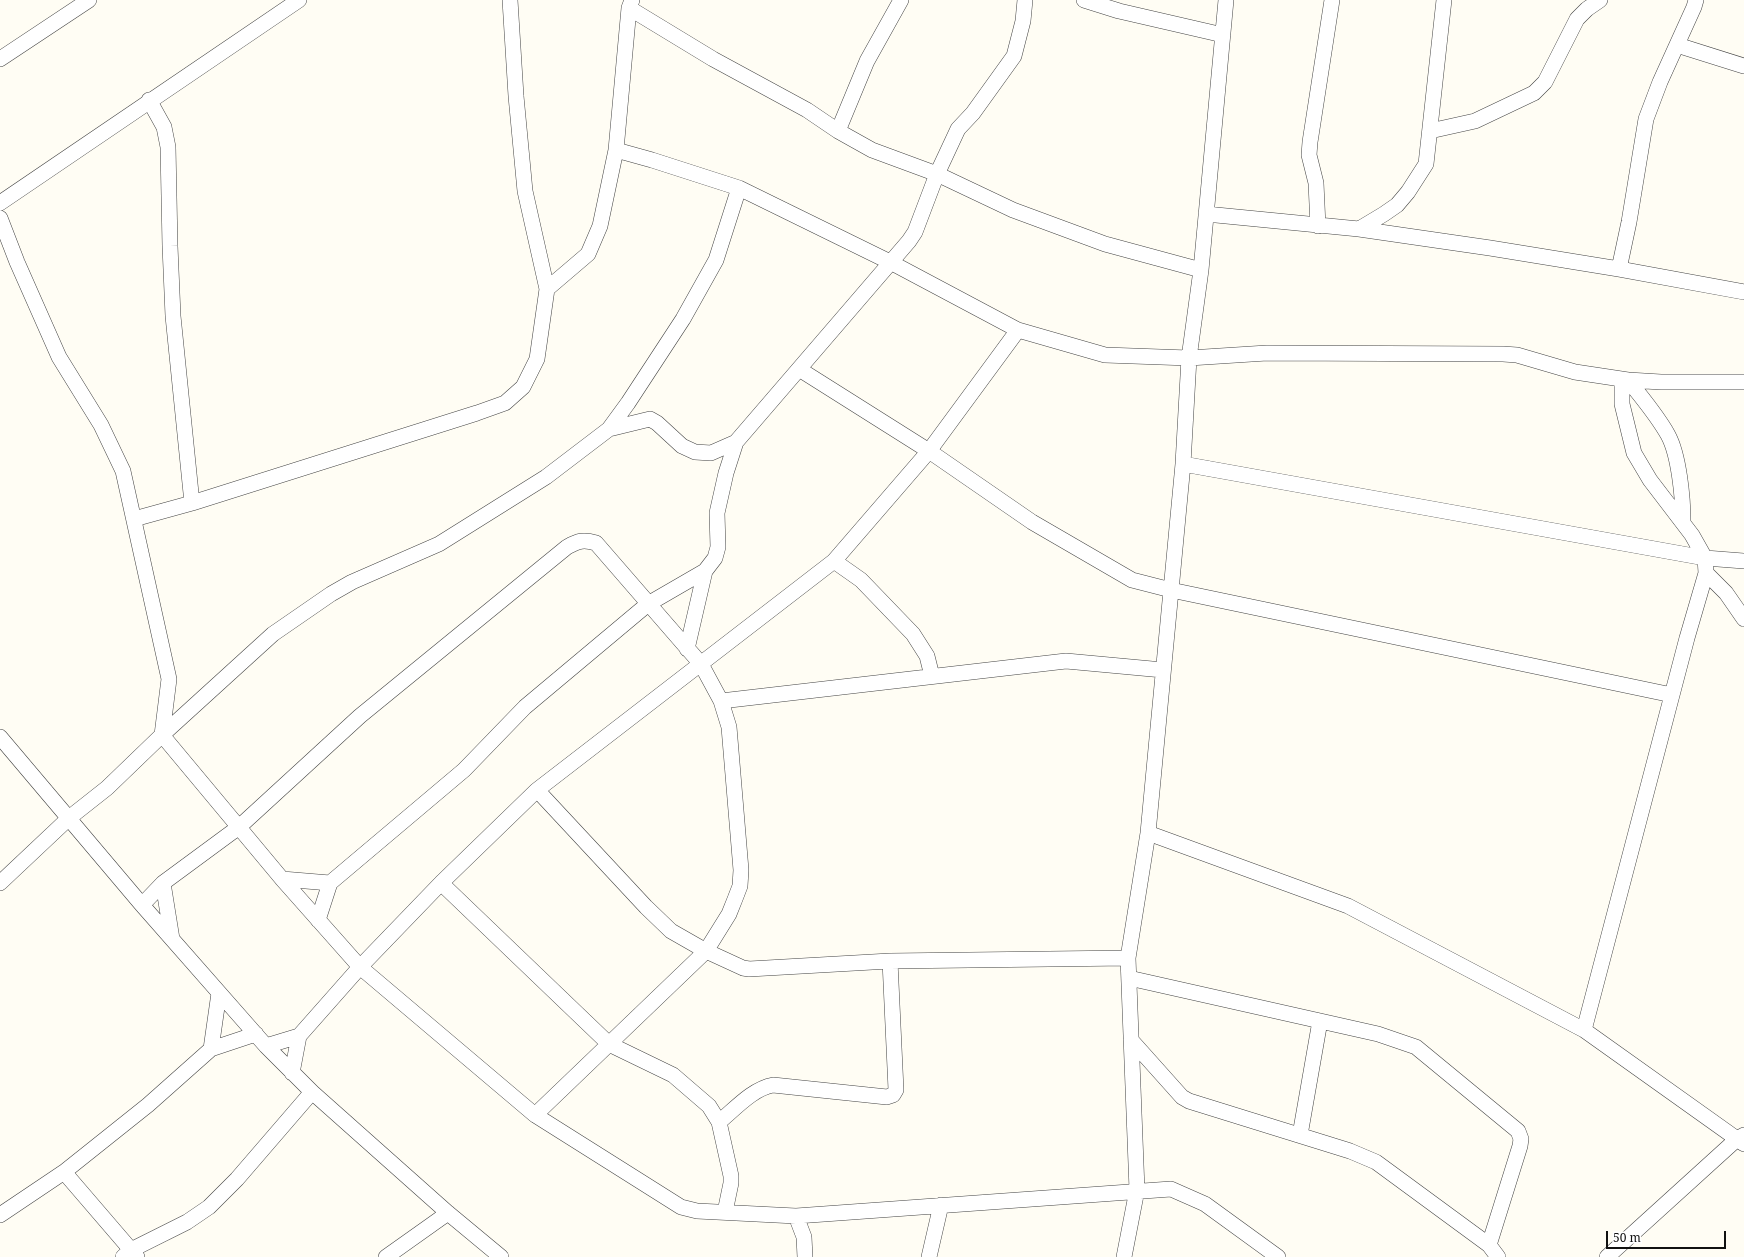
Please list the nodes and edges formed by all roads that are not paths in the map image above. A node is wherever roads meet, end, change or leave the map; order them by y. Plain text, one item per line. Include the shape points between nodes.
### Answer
1 (89, 0) edge
2 (299, 0) edge
3 (510, 0) edge
4 (901, 0) edge
5 (1025, 0) edge
6 (1084, 0) edge
7 (1226, 0) edge
8 (1332, 0) edge
9 (1444, 0) edge
10 (1600, 0) edge
11 (1696, 0) edge
12 (631, 4) edge
13 (1223, 35) junction
14 (1677, 45) junction
15 (0, 59) edge
16 (1744, 66) edge
17 (149, 100) junction
18 (838, 131) junction
19 (1430, 132) junction
20 (616, 150) junction
21 (937, 174) junction
22 (739, 188) junction
23 (0, 203) edge
24 (1206, 214) junction
25 (0, 218) edge
26 (1318, 226) junction
27 (1359, 229) junction
28 (892, 263) junction
29 (1620, 269) junction
30 (1201, 270) junction
31 (547, 289) junction
32 (1744, 292) edge
33 (1018, 330) junction
34 (1189, 358) junction
35 (799, 369) junction
36 (1625, 379) junction
37 (1744, 382) edge
38 (609, 429) junction
39 (736, 442) junction
40 (929, 451) junction
41 (1183, 464) junction
42 (192, 504) junction
43 (134, 519) junction
44 (1683, 521) junction
45 (1705, 558) junction
46 (834, 561) junction
47 (1744, 561) edge
48 (705, 571) junction
49 (1706, 573) junction
50 (1171, 590) junction
51 (648, 604) junction
52 (1744, 619) edge
53 (687, 649) junction
54 (700, 664) junction
55 (1163, 670) junction
56 (932, 676) junction
57 (1672, 695) junction
58 (721, 701) junction
59 (162, 735) junction
60 (0, 737) edge
61 (537, 790) junction
62 (69, 818) junction
63 (239, 827) junction
64 (1148, 833) junction
65 (282, 879) junction
66 (0, 882) edge
67 (162, 883) junction
68 (330, 883) junction
69 (441, 883) junction
70 (142, 905) junction
71 (318, 920) junction
72 (172, 939) junction
73 (706, 950) junction
74 (1128, 958) junction
75 (890, 961) junction
76 (360, 967) junction
77 (1129, 978) junction
78 (219, 993) junction
79 (1320, 1021) junction
80 (1584, 1030) junction
81 (256, 1034) junction
82 (299, 1036) junction
83 (1131, 1040) junction
84 (609, 1044) junction
85 (266, 1046) junction
86 (211, 1050) junction
87 (292, 1073) junction
88 (312, 1092) junction
89 (535, 1115) junction
90 (719, 1122) junction
91 (1300, 1135) junction
92 (1742, 1140) edge
93 (64, 1172) junction
94 (1137, 1190) junction
95 (941, 1205) junction
96 (725, 1212) junction
97 (448, 1213) junction
98 (0, 1215) edge
99 (796, 1216) junction
100 (1494, 1251) edge
101 (131, 1255) edge
102 (386, 1257) edge
103 (501, 1257) edge
104 (805, 1257) edge
105 (929, 1257) edge
106 (1124, 1257) edge
107 (1278, 1257) edge
108 (1607, 1257) edge

1 - 15 street
2 - 17 street
3 - 31 street via 525,191
4 - 18 street via 867,61
5 - 21 street via 1023,21 1014,56 958,130
6 - 13 street
7 - 13 street
8 - 26 street via 1309,155 1316,183
9 - 19 street
10 - 19 street via 1577,19 1545,82 1534,93 1475,121
11 - 14 street
12 - 18 street via 713,59 807,110
12 - 20 street
13 - 24 street
14 - 16 street
14 - 29 street via 1646,119
17 - 23 street
17 - 42 street via 164,127 168,147 173,316
18 - 21 street via 872,150
19 - 27 street via 1426,164 1408,192 1384,214
20 - 22 street
20 - 31 street via 600,226 588,254
21 - 28 street via 915,232
21 - 30 street via 1013,210 1105,244
22 - 28 street
22 - 38 street via 716,260 683,319
24 - 26 street
24 - 30 street
25 - 43 street via 59,357 101,424 123,470
26 - 27 street
27 - 29 street
28 - 33 street
28 - 35 street
29 - 32 street
30 - 34 street
31 - 42 street via 537,359 523,387 505,403
33 - 34 street via 1105,355
33 - 40 street
34 - 36 street via 1267,353 1503,354 1575,372
34 - 41 street
35 - 39 street
35 - 40 street
36 - 37 street via 1661,382
36 - 44 street via 1662,426 1673,445
36 - 44 street via 1622,404 1634,453 1650,480
38 - 39 street via 650,419 682,446 695,452 711,453
38 - 59 street via 546,477 439,544 352,582 312,607 273,634
39 - 48 street via 717,513 718,547 715,558
40 - 46 street
40 - 50 street via 1032,522 1132,580
41 - 45 street
41 - 50 street
42 - 43 street
43 - 59 street via 169,679
44 - 45 street
45 - 47 street
45 - 49 street
46 - 54 street
46 - 56 street via 861,580 912,634 927,656
48 - 51 street
48 - 53 street
49 - 52 street via 1726,593
49 - 57 street
50 - 55 street
50 - 57 street
51 - 53 street
51 - 63 street via 596,543 586,540 566,547 360,716
51 - 68 street via 525,707 464,770
53 - 54 street
54 - 58 street
54 - 61 street
55 - 56 street via 1066,660
55 - 64 street
56 - 58 street
57 - 80 street
58 - 73 street via 729,727 741,870 736,899
59 - 62 street via 107,788
59 - 63 street
60 - 62 street
61 - 69 street
61 - 73 street via 671,931
62 - 66 street
62 - 70 street
63 - 65 street
63 - 67 street
64 - 74 street
64 - 80 street via 1348,906
65 - 68 street
65 - 71 street
67 - 70 street
67 - 72 street
68 - 71 street
69 - 76 street
69 - 84 street
70 - 72 street
71 - 76 street
72 - 78 street
73 - 75 street via 749,969
73 - 84 street
74 - 75 street
74 - 77 street
75 - 90 street via 896,1090 893,1095 887,1097 773,1085 756,1091
76 - 82 street
76 - 89 street
77 - 79 street
77 - 83 street
78 - 81 street
78 - 86 street
79 - 91 street
79 - 100 street via 1378,1034 1416,1047 1518,1131 1520,1146
80 - 92 street
81 - 85 street
81 - 86 street
82 - 85 street
82 - 87 street
83 - 91 street via 1188,1101
83 - 94 street
84 - 89 street
84 - 90 street via 673,1075 709,1106
85 - 87 street
86 - 93 street via 148,1105
87 - 88 street
88 - 97 street
88 - 101 street via 210,1207
89 - 96 street via 682,1207 697,1211
90 - 96 street via 731,1176
91 - 100 street via 1376,1162
92 - 108 street
93 - 98 street
93 - 101 street
94 - 95 street
94 - 106 street
94 - 107 street via 1171,1189 1205,1204
95 - 99 street
95 - 105 street
96 - 99 street
97 - 102 street
97 - 103 street
99 - 104 street via 804,1237

